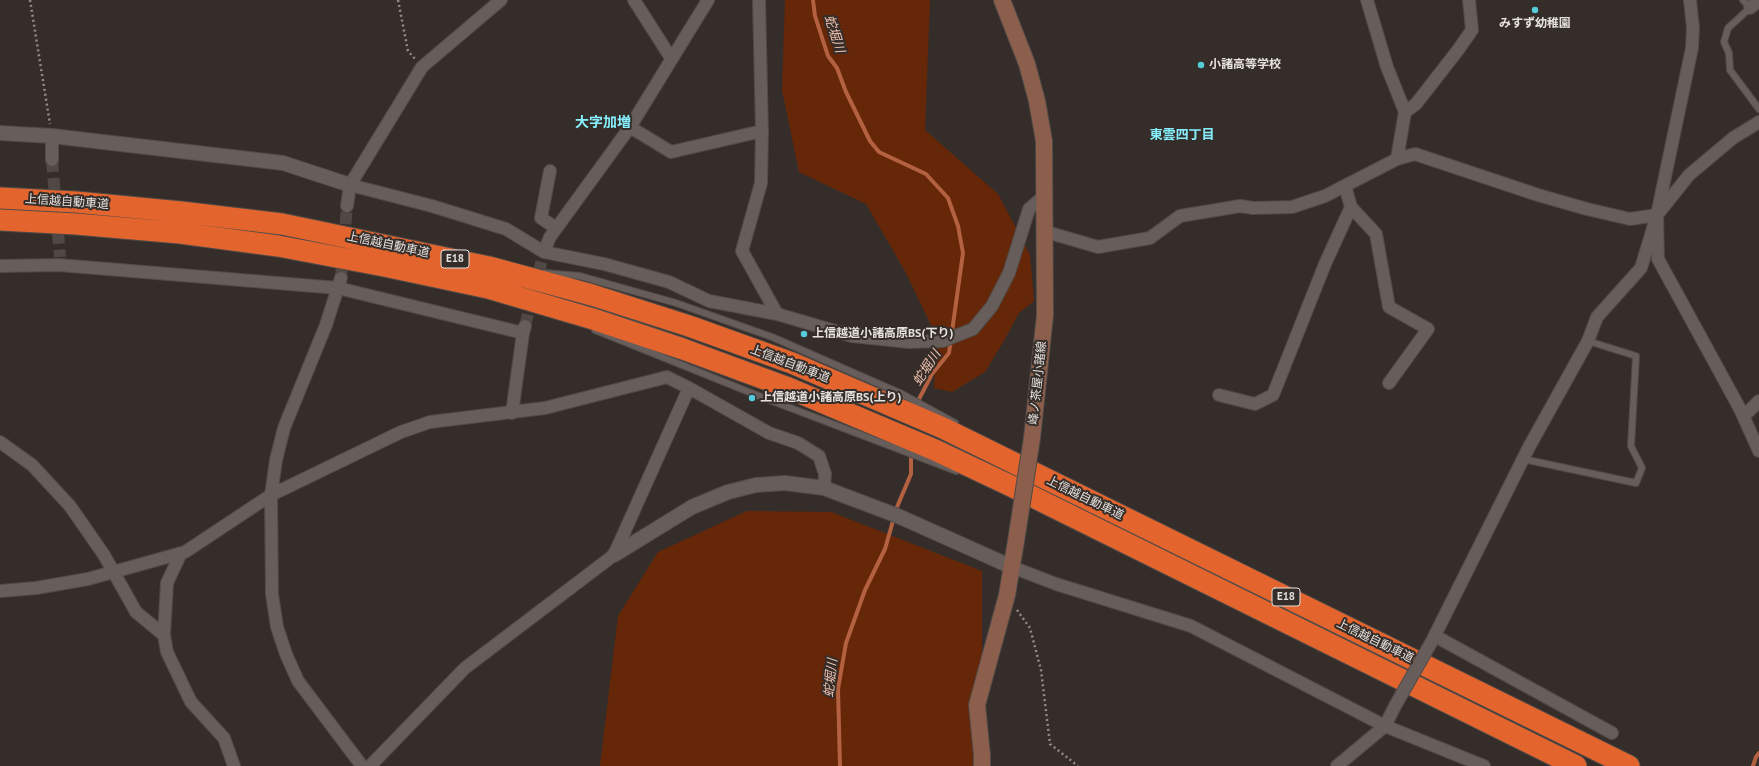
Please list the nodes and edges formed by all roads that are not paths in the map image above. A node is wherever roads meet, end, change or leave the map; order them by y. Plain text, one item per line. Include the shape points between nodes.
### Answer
1 (501, 0) edge
2 (634, 0) edge
3 (708, 0) edge
4 (759, 0) edge
5 (1002, 0) edge
6 (1367, 0) edge
7 (1468, 0) edge
8 (1690, 0) edge
9 (1754, 3) edge
10 (671, 58) junction
11 (1759, 109) edge
12 (1405, 112) junction
13 (1759, 122) edge
14 (630, 128) junction
15 (762, 131) junction
16 (0, 133) edge
17 (52, 136) junction
18 (1397, 159) junction
19 (52, 160) tunnel mouth
20 (550, 171) dead end
21 (350, 185) junction
22 (1345, 186) junction
23 (1044, 196) junction
24 (0, 198) edge
25 (347, 206) tunnel mouth
26 (1351, 207) junction
27 (1656, 216) junction
28 (0, 220) edge
29 (556, 228) junction
30 (1043, 231) junction
31 (544, 252) junction
32 (0, 266) edge
33 (340, 283) junction
34 (488, 288) junction
35 (777, 314) junction
36 (558, 316) dead end
37 (586, 327) dead end
38 (1588, 341) junction
39 (1390, 383) dead end
40 (689, 388) junction
41 (1219, 395) dead end
42 (1759, 401) edge
43 (512, 413) junction
44 (1744, 416) junction
45 (968, 432) dead end
46 (882, 435) junction
47 (0, 442) edge
48 (1759, 451) edge
49 (932, 455) junction
50 (1523, 459) junction
51 (1012, 462) junction
52 (965, 475) dead end
53 (824, 488) junction
54 (1008, 493) dead end
55 (272, 495) junction
56 (1101, 531) junction
57 (181, 553) junction
58 (614, 555) junction
59 (1012, 567) junction
60 (115, 572) junction
61 (0, 591) edge
62 (164, 634) junction
63 (1434, 638) junction
64 (1385, 726) junction
65 (1612, 734) dead end
66 (234, 766) edge
67 (362, 766) edge
68 (370, 766) edge
69 (982, 766) edge
70 (1337, 766) edge
71 (1484, 766) edge
72 (1576, 766) edge
73 (1629, 766) edge

1 - 21 street via 422,67
2 - 10 street
3 - 10 street
4 - 15 street
5 - 23 main road, 峰ノ茶屋小諸線 via 1027,64 1037,101 1044,142
6 - 12 street via 1387,67
7 - 12 street via 1472,30 1416,104
8 - 27 street via 1692,48
9 - 11 lane via 1728,28 1724,42 1730,53 1730,70
10 - 14 street
12 - 18 street
13 - 27 street via 1733,138 1689,175
14 - 15 street via 671,152
14 - 29 street
15 - 35 street via 761,183 742,251
16 - 17 street
17 - 19 street
17 - 21 street via 283,163
18 - 22 street
18 - 27 street via 1416,154 1587,209 1630,219
20 - 29 street via 541,218
21 - 25 street
21 - 31 street via 432,206 506,229
22 - 26 street
22 - 30 street via 1292,207 1240,206 1180,216 1150,238 1098,247
23 - 30 main road, 峰ノ茶屋小諸線
23 - 35 street via 1029,209 1008,273 992,306 973,329 943,341 909,342 852,336
24 - 51 highway, 上信越自動車道 / E18 via 84,202 282,224 489,267 592,295 689,326 896,400 951,425
26 - 39 street via 1376,234 1389,307 1428,329
26 - 41 street via 1325,264 1273,396 1255,404
27 - 38 street via 1641,268 1597,317
27 - 44 street via 1658,259
28 - 34 highway, 上信越自動車道 / E18 via 180,233 278,246
29 - 31 street
30 - 59 main road, 峰ノ茶屋小諸線, bridge via 1045,315 1032,438
31 - 35 street via 604,264 669,282 709,301
32 - 33 street via 60,261
33 - 43 street via 524,330
33 - 55 street via 326,325 284,428 276,460
34 - 36 lane
34 - 46 highway, 上信越自動車道 / E18 via 593,318 683,349 786,388
37 - 46 lane via 759,396
38 - 50 street
38 - 50 lane via 1636,356 1631,446 1642,468 1636,483
40 - 43 street via 667,378 545,408
40 - 53 street via 768,434 798,443 819,456 825,474
40 - 58 street
42 - 44 street
43 - 55 street via 430,422 401,432
44 - 48 street
45 - 51 lane
46 - 49 highway, 上信越自動車道 / E18
47 - 60 street via 32,465 70,506
49 - 52 lane
49 - 56 highway, 上信越自動車道 / E18
50 - 63 street
51 - 73 highway, 上信越自動車道 / E18
53 - 58 street via 785,483 756,485 728,492 692,507
53 - 59 street via 898,516
54 - 56 lane
55 - 57 street
55 - 67 street via 272,594 277,627 298,681
56 - 72 highway, 上信越自動車道 / E18
57 - 60 street
57 - 62 street via 167,583
58 - 68 street via 465,668
59 - 64 street via 1056,584 1191,626
59 - 69 main road, 峰ノ茶屋小諸線 via 977,705
60 - 61 street via 36,588
60 - 62 street via 136,612
62 - 66 street via 167,652 191,702 224,738
63 - 64 street, bridge
63 - 65 street
64 - 70 street
64 - 71 street

